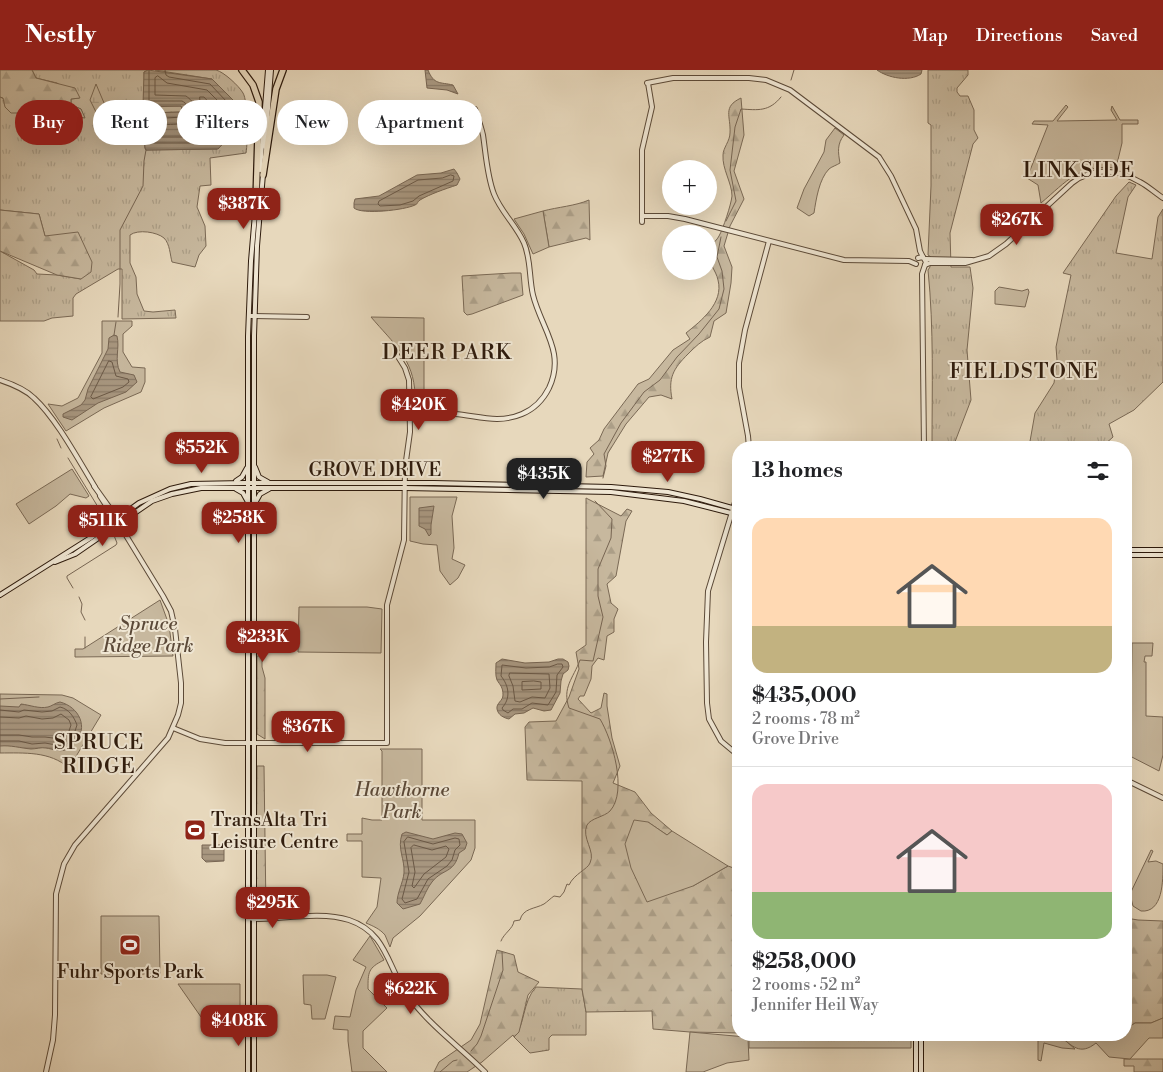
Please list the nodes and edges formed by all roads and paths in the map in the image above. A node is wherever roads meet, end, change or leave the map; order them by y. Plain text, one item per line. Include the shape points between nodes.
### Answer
1 (242, 70) edge
2 (270, 70) edge
3 (283, 70) edge
4 (482, 133) edge
5 (263, 175) junction
6 (1163, 198) edge
7 (256, 202) junction
8 (642, 216) junction
9 (642, 222) dead end
10 (769, 242) junction
11 (920, 251) junction
12 (924, 258) junction
13 (979, 260) junction
14 (917, 262) junction
15 (925, 265) junction
16 (922, 274) junction
17 (249, 316) junction
18 (254, 316) junction
19 (308, 317) dead end
20 (397, 356) dead end
21 (0, 380) edge
22 (410, 414) junction
23 (748, 441) edge
24 (924, 441) edge
25 (254, 463) junction
26 (248, 464) junction
27 (233, 483) junction
28 (248, 483) junction
29 (254, 483) junction
30 (270, 483) junction
31 (405, 486) junction
32 (234, 488) junction
33 (248, 488) junction
34 (254, 488) junction
35 (270, 488) junction
36 (248, 503) junction
37 (254, 507) junction
38 (732, 508) edge
39 (731, 513) joint
40 (116, 519) junction
41 (118, 524) junction
42 (1132, 550) edge
43 (1163, 550) edge
44 (1132, 555) edge
45 (1163, 555) edge
46 (34, 574) junction
47 (0, 594) edge
48 (173, 728) junction
49 (248, 743) junction
50 (254, 743) junction
51 (732, 751) edge
52 (1132, 783) edge
53 (1163, 798) edge
54 (254, 917) junction
55 (248, 918) junction
56 (916, 1041) edge
57 (921, 1041) edge
58 (46, 1072) edge
59 (248, 1072) edge
60 (254, 1072) edge
61 (485, 1072) edge
62 (916, 1072) edge
63 (921, 1072) edge

1 - 7 highway via 253,85 259,102
2 - 5 street
2 - 7 street
3 - 5 highway via 276,89
4 - 22 street via 494,195 526,248 534,297 554,350 553,377 547,392 536,405 508,419
5 - 18 street
6 - 13 street via 1141,182 1124,175 1109,172 1079,177 999,250
7 - 17 street
8 - 9 street
8 - 10 street via 685,219
8 - 11 street via 642,150 652,108 648,83 673,78 766,80 790,90 879,157 916,229
10 - 14 street via 844,260
10 - 23 street via 739,363 739,387
11 - 12 street
11 - 14 street
12 - 13 street
12 - 14 street
12 - 15 street
13 - 15 street
14 - 15 street
14 - 16 street
15 - 16 street
16 - 24 street
17 - 18 street
17 - 26 street
18 - 19 street
18 - 25 street
20 - 22 street via 409,380
21 - 40 street via 19,387 44,408
22 - 31 street
25 - 29 street
25 - 30 street via 259,477
26 - 27 street via 242,477
26 - 28 street
27 - 28 street, GROVE DRIVE
27 - 40 street, GROVE DRIVE via 201,483 170,489 139,502
28 - 29 street, GROVE DRIVE
28 - 33 street
29 - 30 street, GROVE DRIVE
29 - 34 street
30 - 31 street, GROVE DRIVE
31 - 35 street, GROVE DRIVE
31 - 38 street, GROVE DRIVE via 624,487 668,492
31 - 39 street, GROVE DRIVE via 624,493 684,501
31 - 50 street via 404,546 387,614 387,743
32 - 33 street, GROVE DRIVE
32 - 36 street
32 - 41 street, GROVE DRIVE via 201,488 172,494 152,501
33 - 34 street, GROVE DRIVE
33 - 36 street
34 - 35 street, GROVE DRIVE
34 - 37 street
35 - 37 street via 260,494
36 - 49 street
37 - 50 street
39 - 51 street via 707,599 707,703 709,719 717,736
40 - 41 street
40 - 46 street, GROVE DRIVE
41 - 46 street, GROVE DRIVE via 75,554
41 - 48 street via 167,602 173,618 182,693
42 - 43 street
44 - 45 street
46 - 47 street, GROVE DRIVE
48 - 49 street via 206,740
48 - 58 street via 160,748 75,845 61,870 56,902 54,1027
49 - 50 street
49 - 55 street
50 - 54 street
52 - 53 street
54 - 55 street
54 - 60 street
54 - 61 street via 337,917 368,930 383,946 398,979 415,1005
55 - 59 street
56 - 62 street
57 - 63 street

